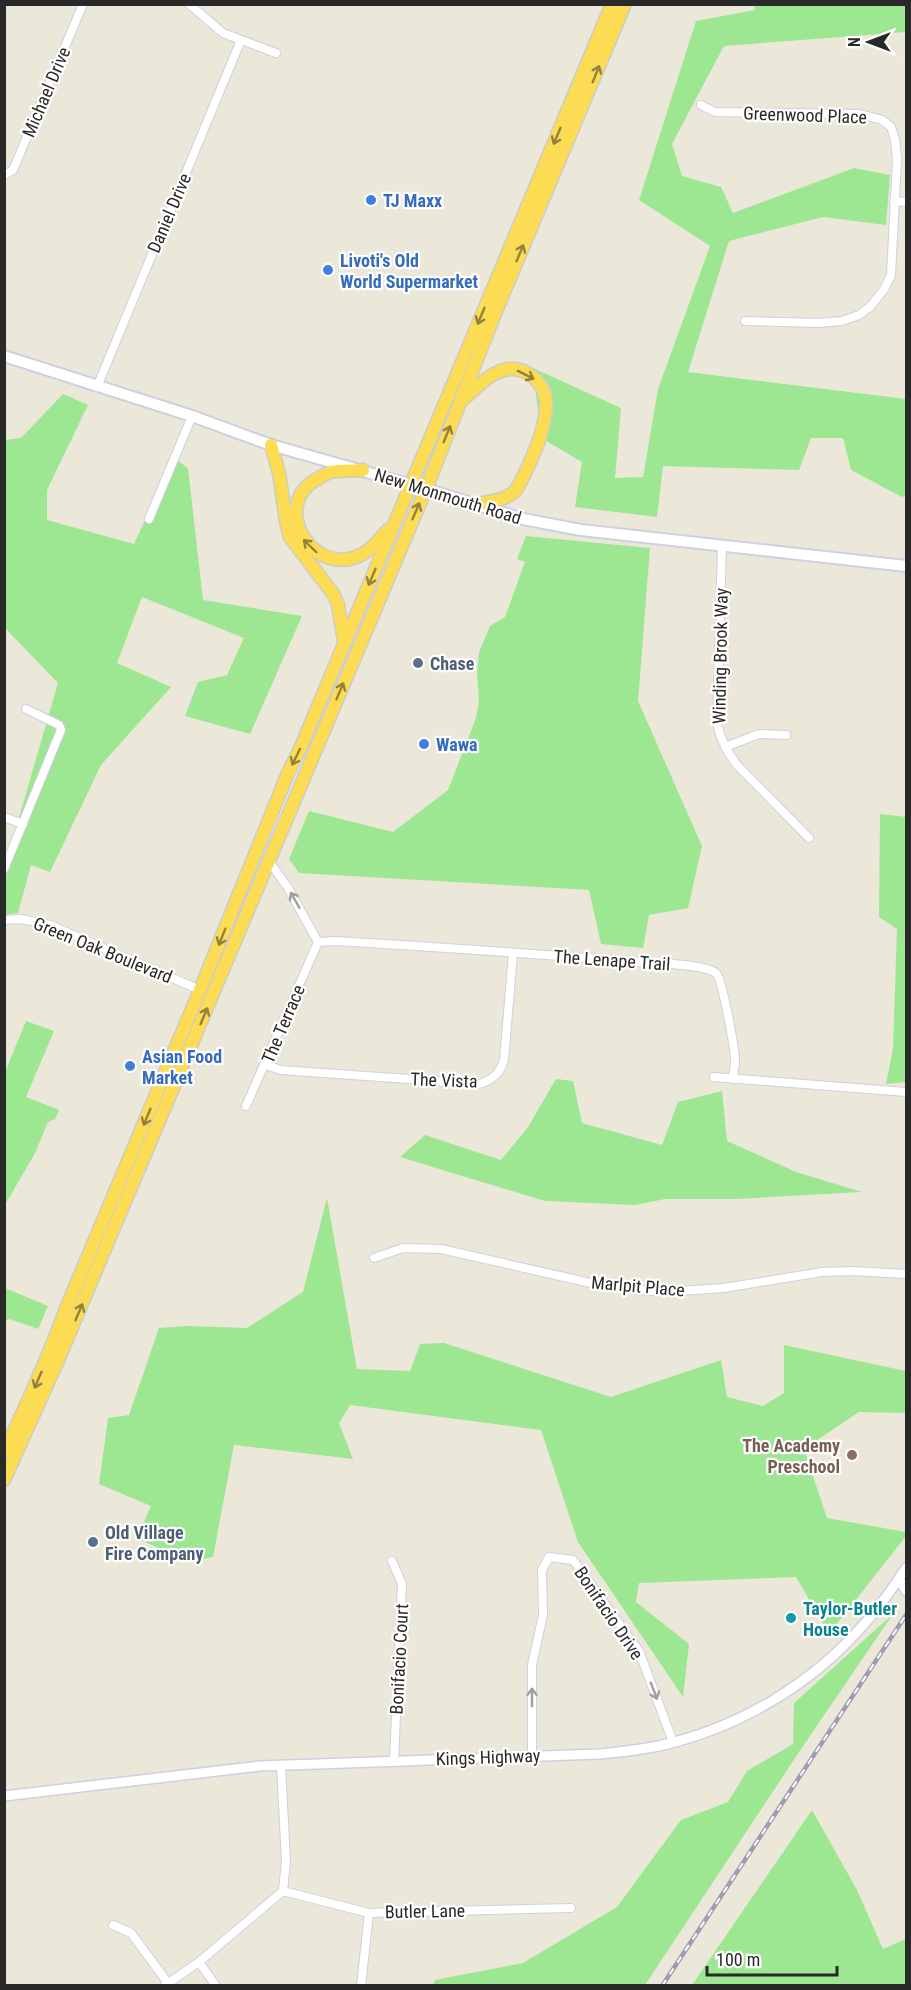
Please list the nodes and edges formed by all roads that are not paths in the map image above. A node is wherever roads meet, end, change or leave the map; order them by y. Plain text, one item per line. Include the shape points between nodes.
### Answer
1 (83, 4) edge
2 (189, 4) edge
3 (612, 4) edge
4 (625, 4) edge
5 (241, 40) junction
6 (276, 53) dead end
7 (702, 105) dead end
8 (4, 176) edge
9 (894, 201) junction
10 (906, 202) edge
11 (745, 321) dead end
12 (4, 356) edge
13 (97, 387) junction
14 (460, 403) junction
15 (192, 416) junction
16 (272, 445) junction
17 (363, 470) junction
18 (410, 484) junction
19 (426, 489) junction
20 (472, 504) junction
21 (149, 519) dead end
22 (394, 524) junction
23 (722, 546) junction
24 (906, 566) edge
25 (345, 643) junction
26 (26, 709) dead end
27 (786, 735) dead end
28 (725, 747) junction
29 (4, 817) edge
30 (23, 824) junction
31 (809, 838) dead end
32 (269, 861) junction
33 (4, 869) edge
34 (4, 920) edge
35 (318, 942) junction
36 (513, 954) junction
37 (200, 990) junction
38 (266, 1065) junction
39 (714, 1077) dead end
40 (733, 1079) junction
41 (906, 1092) edge
42 (246, 1106) dead end
43 (374, 1258) dead end
44 (906, 1274) edge
45 (4, 1452) edge
46 (4, 1480) edge
47 (392, 1561) dead end
48 (906, 1568) edge
49 (899, 1579) junction
50 (906, 1591) edge
51 (673, 1742) junction
52 (532, 1755) junction
53 (394, 1760) junction
54 (282, 1765) junction
55 (4, 1796) edge
56 (283, 1891) junction
57 (571, 1908) dead end
58 (369, 1913) junction
59 (113, 1925) dead end
60 (199, 1962) junction
61 (166, 1984) edge
62 (216, 1986) edge
63 (361, 1986) edge

1 - 8 street, Michael Drive via 13,170
2 - 5 street via 223,33
3 -> 18 highway
14 -> 4 highway
5 - 6 street
5 - 13 street, Daniel Drive
7 - 9 street, Greenwood Place via 715,112 860,114 882,120 891,127 895,139
9 - 10 street
9 - 11 street, Greenwood Place via 890,279 870,307 853,318 834,322
12 - 13 main road, New Monmouth Road
13 - 15 main road, New Monmouth Road
19 -> 14 highway
14 -> 20 highway via 483,379 511,369 532,376 542,388 546,402 536,445 516,490 496,501
15 - 16 main road, New Monmouth Road
15 - 21 street
16 - 17 main road, New Monmouth Road
16 - 25 highway via 290,537 334,595
17 - 18 main road, New Monmouth Road
22 -> 17 highway via 369,549 345,559 317,553 304,540 296,516 304,489 330,472
18 - 19 main road, New Monmouth Road
18 - 22 highway
19 - 20 main road, New Monmouth Road
32 -> 19 highway
20 - 23 main road, New Monmouth Road via 559,526
22 -> 25 highway
23 - 24 main road, New Monmouth Road
23 - 28 street, Winding Brook Way via 717,723
25 -> 37 highway
26 - 30 street via 59,725 61,730
27 - 28 street via 759,734
28 - 31 street, Winding Brook Way via 737,765
29 - 30 street
30 - 33 street
35 -> 32 street
46 -> 32 highway
34 - 37 street, Green Oak Boulevard via 50,925
35 - 36 street, The Lenape Trail
35 - 38 street, The Terrace
36 - 38 street, The Vista via 504,1060 490,1080 479,1084 337,1075
36 - 40 street, The Lenape Trail via 713,971 721,982 735,1060
37 -> 45 highway via 26,1408
38 - 42 street, The Terrace
39 - 40 street
40 - 41 street
43 - 44 street, Marlpit Place via 403,1248 441,1249 595,1284 665,1292 724,1288 822,1272
47 - 53 street, Bonifacio Court via 402,1584
48 - 49 street, Kings Highway
49 - 50 street
49 - 51 street, Kings Highway via 842,1648 790,1690 737,1720
51 - 52 street, Kings Highway via 600,1754
52 -> 51 street, Bonifacio Drive via 532,1665 543,1616 542,1570 549,1557 573,1560 639,1651
52 - 53 street, Kings Highway
53 - 54 street, Kings Highway
54 - 55 street, Kings Highway
54 - 56 street via 286,1861
56 - 58 street, Butler Lane
56 - 60 street
57 - 58 street, Butler Lane
58 - 63 street
59 - 61 street via 131,1934
60 - 61 street
60 - 62 street

